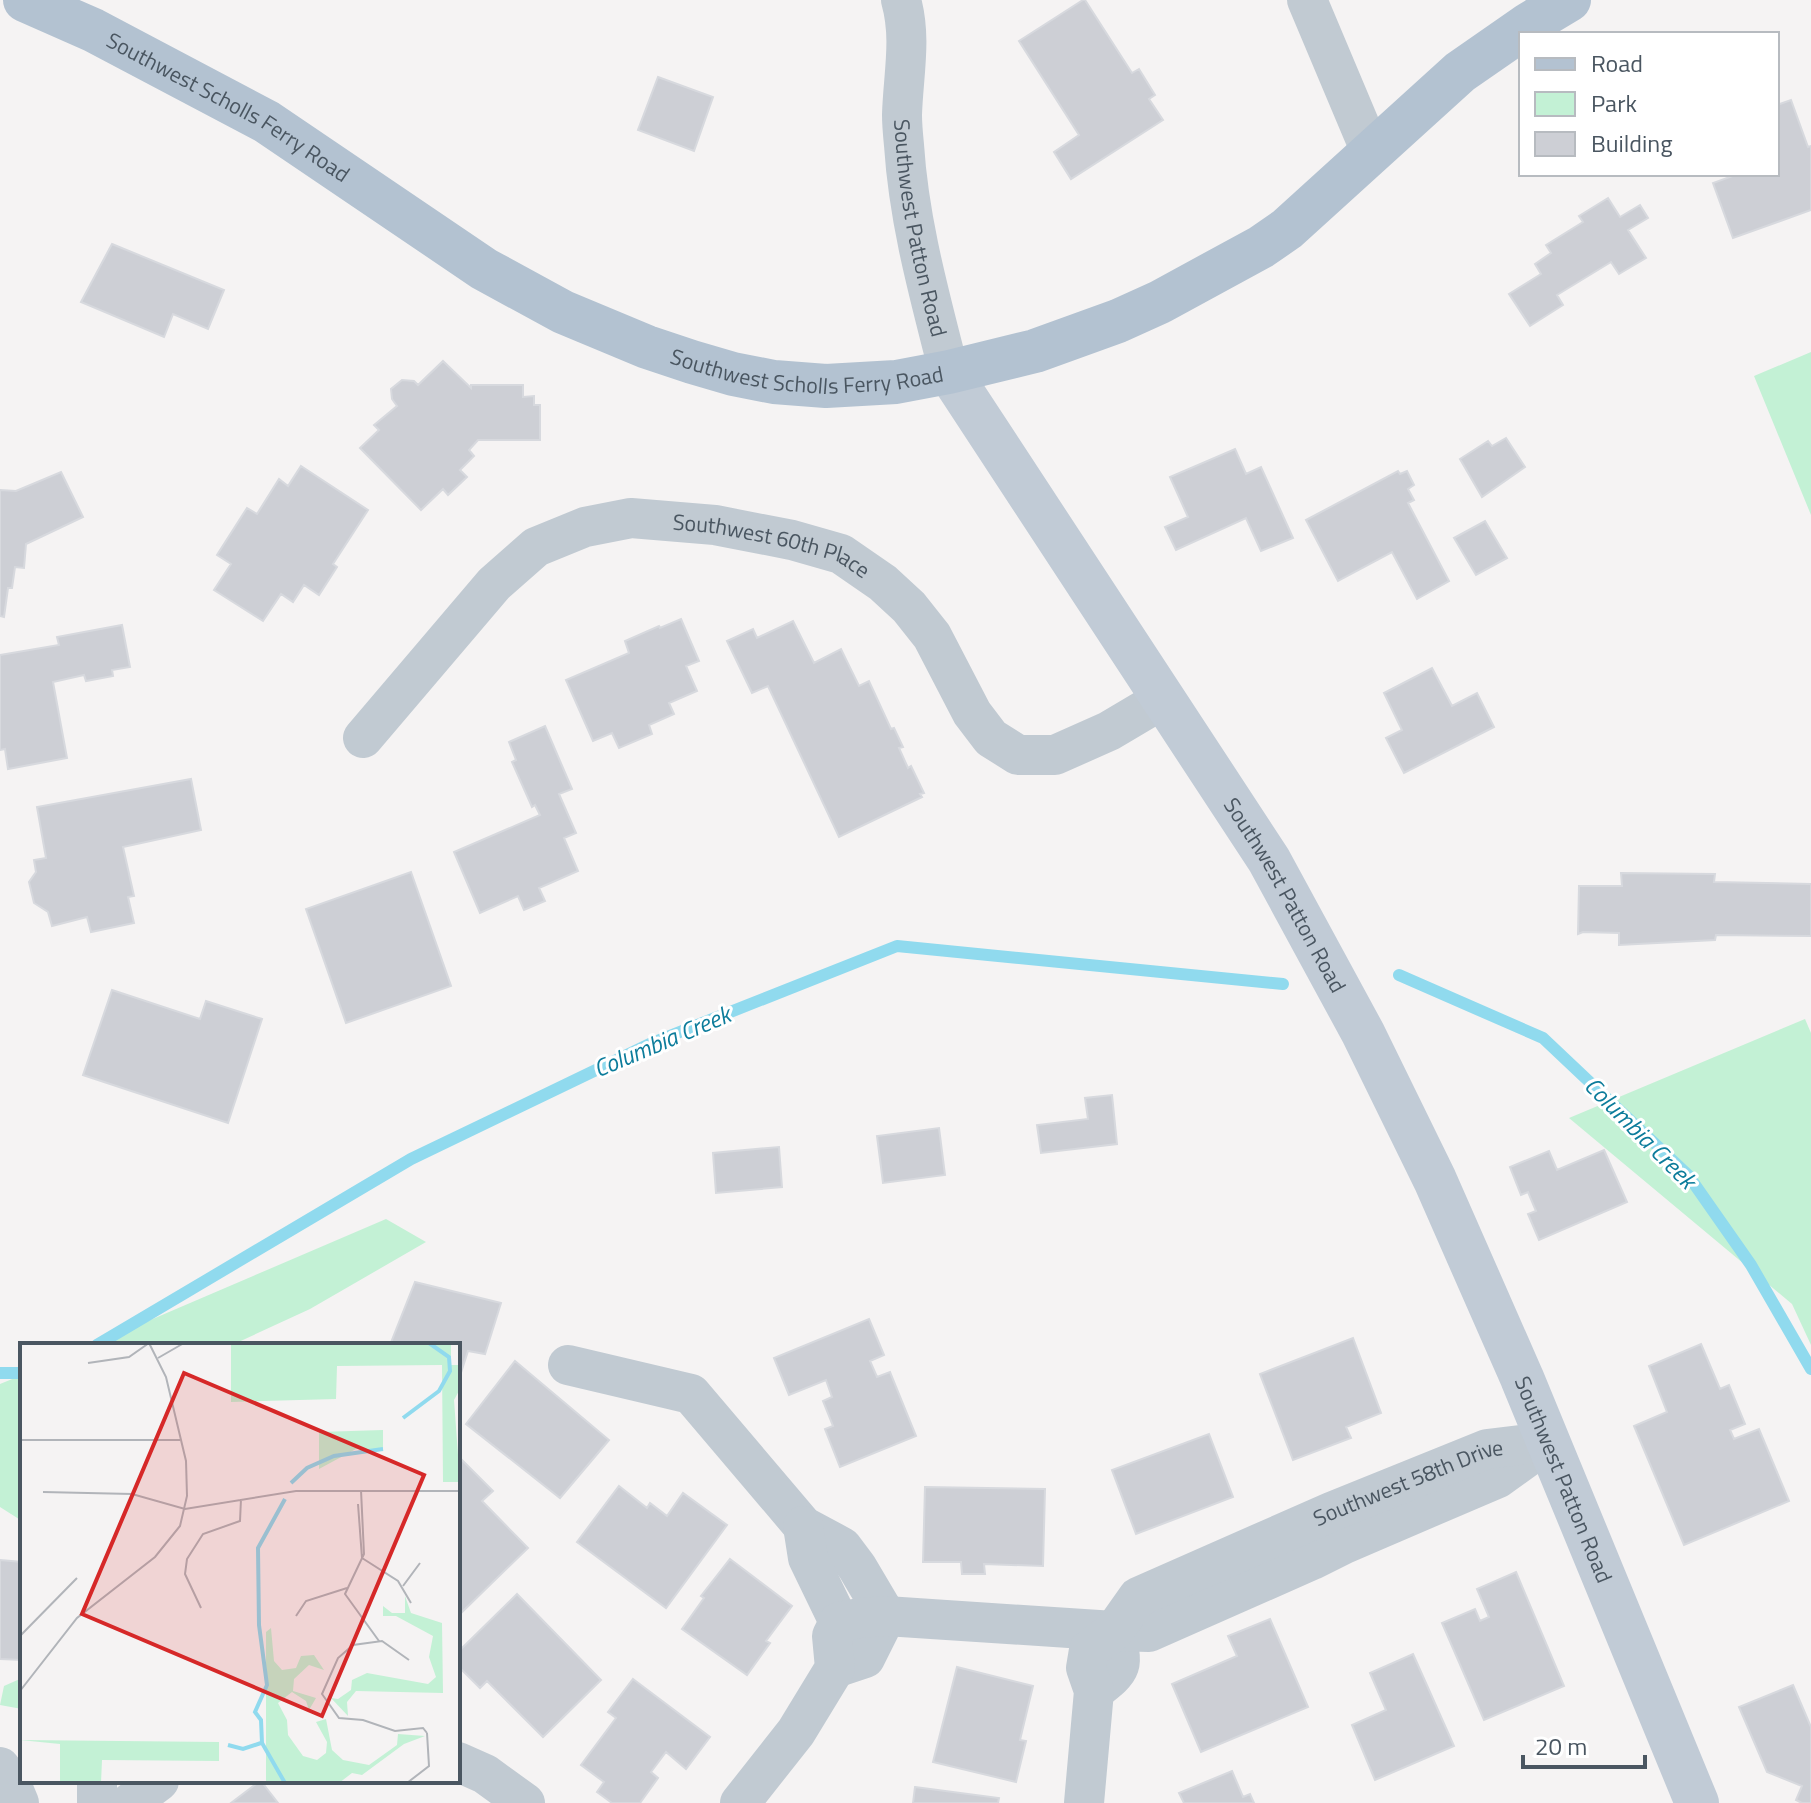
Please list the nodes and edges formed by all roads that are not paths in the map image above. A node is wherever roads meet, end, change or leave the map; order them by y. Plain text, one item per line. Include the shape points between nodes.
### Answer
1 (25, 0) edge
2 (901, 0) edge
3 (1307, 0) edge
4 (1569, 0) edge
5 (1371, 152) junction
6 (949, 372) junction
7 (1163, 699) junction
8 (363, 738) dead end
9 (568, 1365) dead end
10 (1548, 1442) junction
11 (803, 1526) junction
12 (886, 1616) junction
13 (839, 1622) junction
14 (1114, 1631) junction
15 (835, 1668) junction
16 (460, 1763) edge
17 (0, 1767) edge
18 (156, 1783) edge
19 (19, 1803) edge
20 (130, 1803) edge
21 (525, 1803) edge
22 (740, 1803) edge
23 (1084, 1803) edge
24 (1697, 1803) edge

1 - 6 main road, Southwest Scholls Ferry Road via 267,122 484,269 563,312 647,347 774,382 896,382
2 - 6 street, Southwest Patton Road via 907,20 905,163 920,261
3 - 5 street
4 - 5 main road, Southwest Scholls Ferry Road via 1460,72
5 - 6 main road, Southwest Scholls Ferry Road via 1287,229 1160,302 1035,351
6 - 7 street, Southwest Patton Road
7 - 8 street, Southwest 60th Place via 1055,755 1018,755 991,738 972,713 932,636 909,607 841,554 715,525 631,518 585,527 536,547 494,584
7 - 10 street, Southwest Patton Road via 1269,860 1363,1033 1435,1180
9 - 11 street via 691,1394
10 - 14 street, Southwest 58th Drive via 1487,1449 1337,1528 1138,1597
10 - 24 street, Southwest Patton Road
11 - 12 street via 842,1547
11 - 13 street via 808,1558
12 - 13 street
12 - 14 street
12 - 15 street via 865,1658
13 - 15 street via 832,1636
14 - 23 street, Southwest 58th Drive via 1089,1650 1086,1668 1094,1691
15 - 22 street via 796,1732
16 - 21 street
17 - 19 street
18 - 20 street

